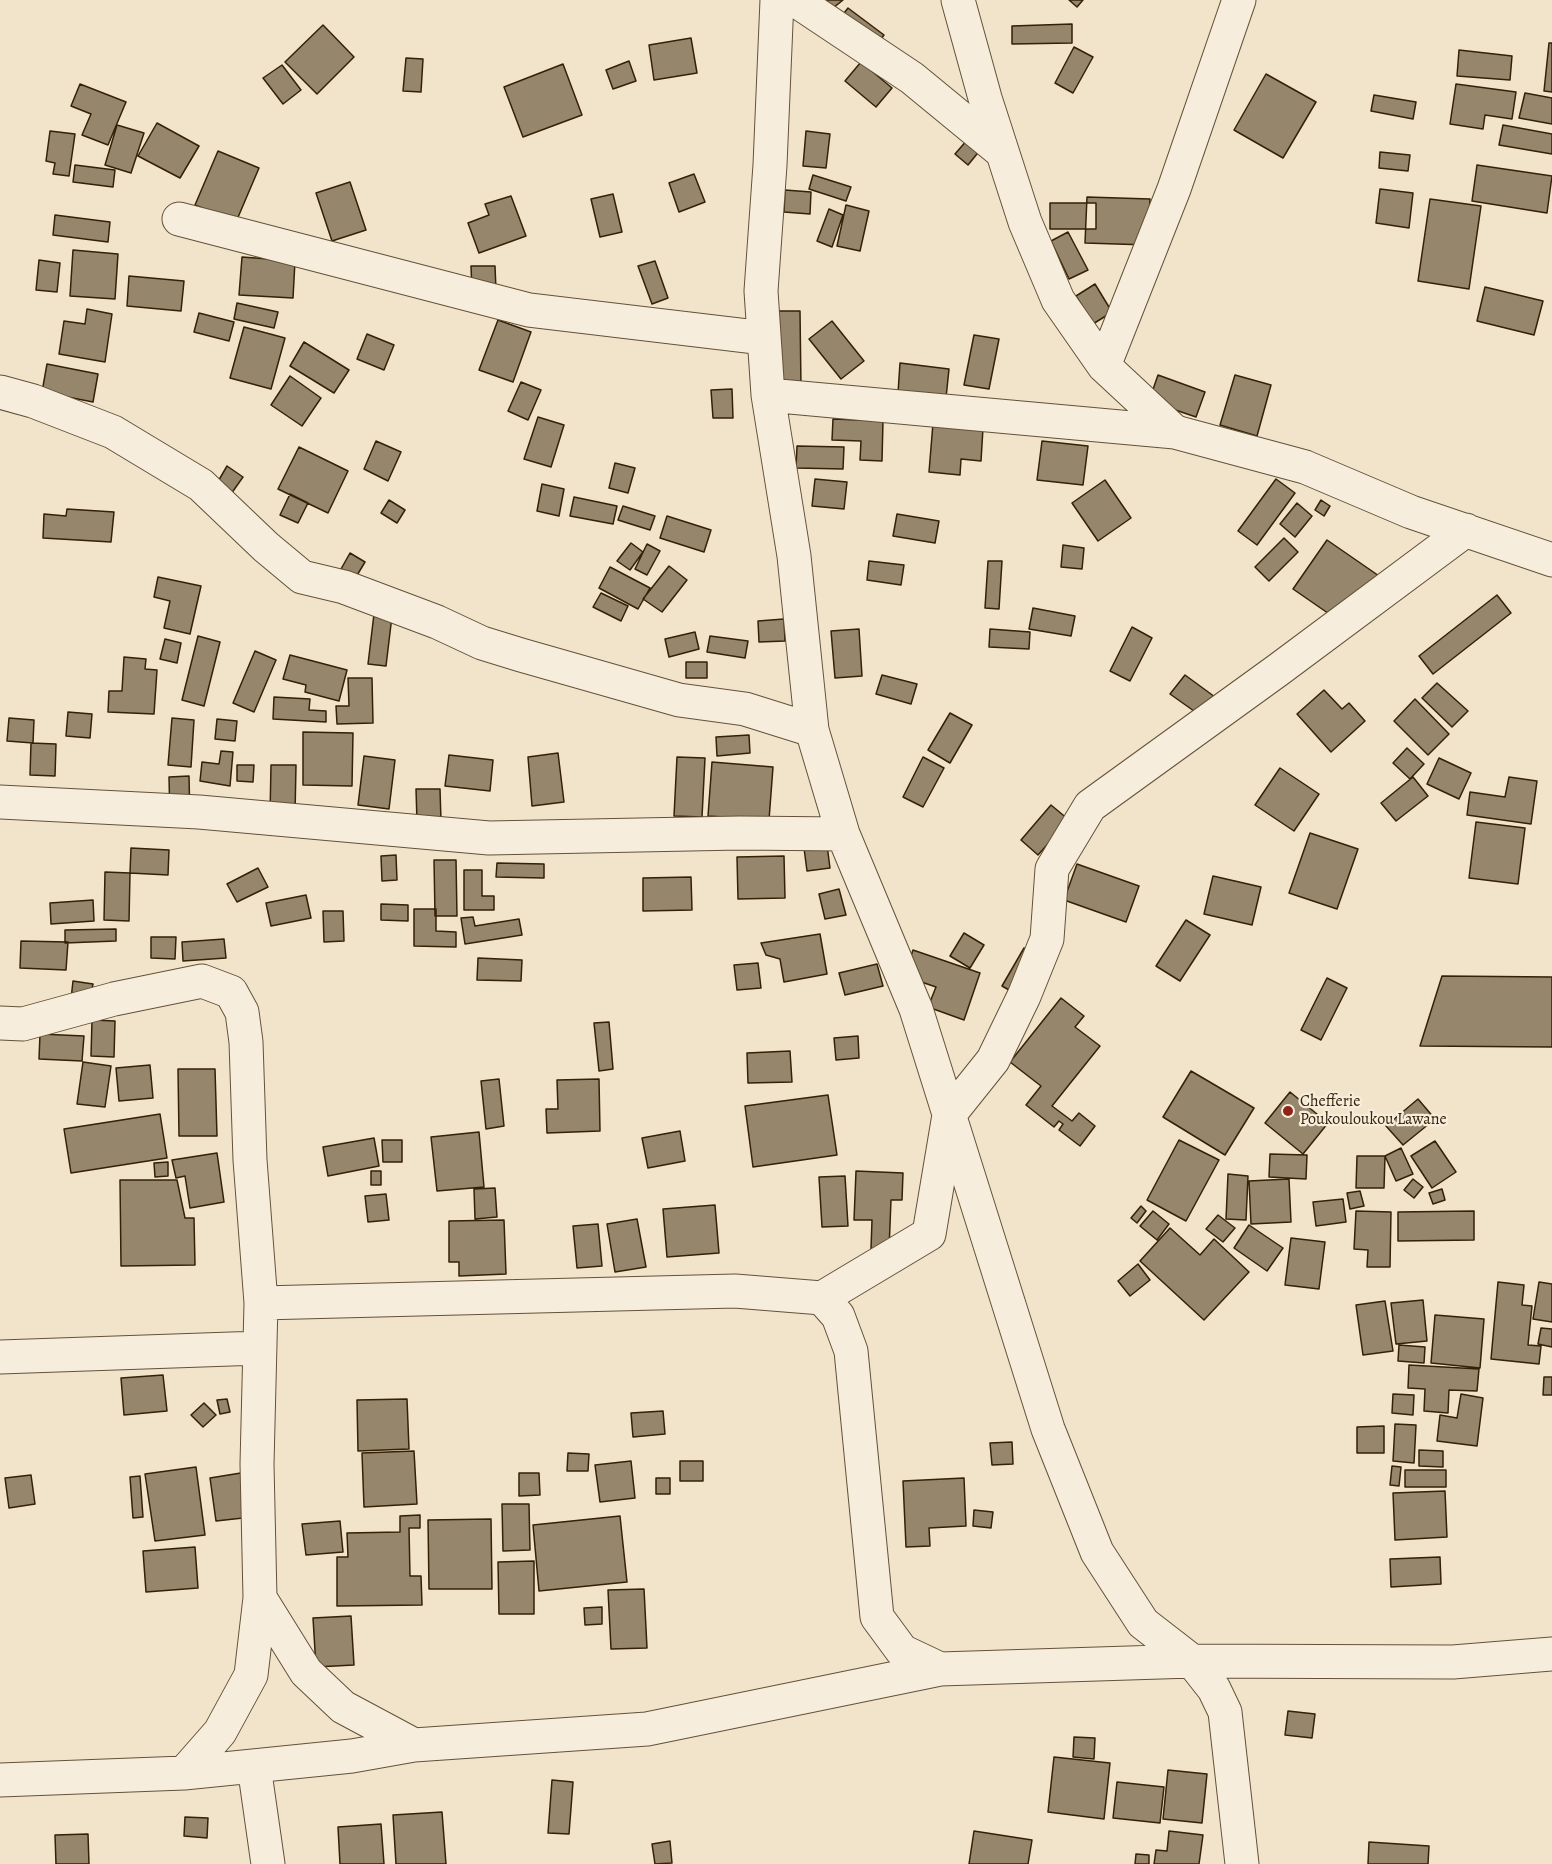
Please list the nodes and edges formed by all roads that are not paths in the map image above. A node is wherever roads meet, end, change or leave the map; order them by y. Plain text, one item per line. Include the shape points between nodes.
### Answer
1 (777, 0) edge
2 (795, 0) edge
3 (958, 0) edge
4 (1239, 0) edge
5 (1002, 152) junction
6 (179, 219) dead end
7 (764, 338) junction
8 (1104, 366) junction
9 (0, 392) edge
10 (768, 395) junction
11 (1175, 432) junction
12 (1466, 530) junction
13 (1552, 560) edge
14 (812, 730) junction
15 (0, 802) edge
16 (843, 834) junction
17 (0, 1023) edge
18 (949, 1115) junction
19 (822, 1298) junction
20 (261, 1303) junction
21 (260, 1348) junction
22 (0, 1357) edge
23 (260, 1599) junction
24 (1552, 1629) edge
25 (1536, 1655) edge
26 (1192, 1661) junction
27 (940, 1669) junction
28 (414, 1745) junction
29 (254, 1766) junction
30 (184, 1773) junction
31 (0, 1780) edge
32 (268, 1864) edge
33 (1242, 1864) edge

1 - 7 street via 761,291
2 - 5 street via 912,78
3 - 5 street
4 - 8 street via 1174,189
5 - 8 street via 1025,222 1058,300
6 - 7 street via 529,310
7 - 10 street
8 - 11 street
9 - 14 street via 113,432 201,485 302,577 344,587 520,655 679,700 745,709
10 - 11 street
10 - 14 street via 794,556
11 - 12 street via 1305,467 1410,512
12 - 13 street
12 - 18 street via 1090,806 1052,869 1047,939 1024,996 993,1060
14 - 16 street
15 - 16 street via 198,813 489,838
16 - 18 street via 916,1009
17 - 20 street via 23,1024 114,999 202,981 231,992 242,1012 246,1042
18 - 19 street via 929,1234
18 - 26 street via 1048,1429 1098,1552 1143,1623
19 - 20 street via 735,1291
19 - 27 street via 838,1316 851,1351 877,1617 902,1650
20 - 21 street
21 - 22 street
21 - 23 street
23 - 28 street via 306,1672 343,1707
23 - 30 street via 251,1675 220,1731
24 - 25 street
25 - 26 street via 1453,1662
26 - 27 street
26 - 33 street via 1214,1689 1225,1712
27 - 28 street via 647,1729
28 - 29 street
29 - 30 street
29 - 32 street
30 - 31 street

